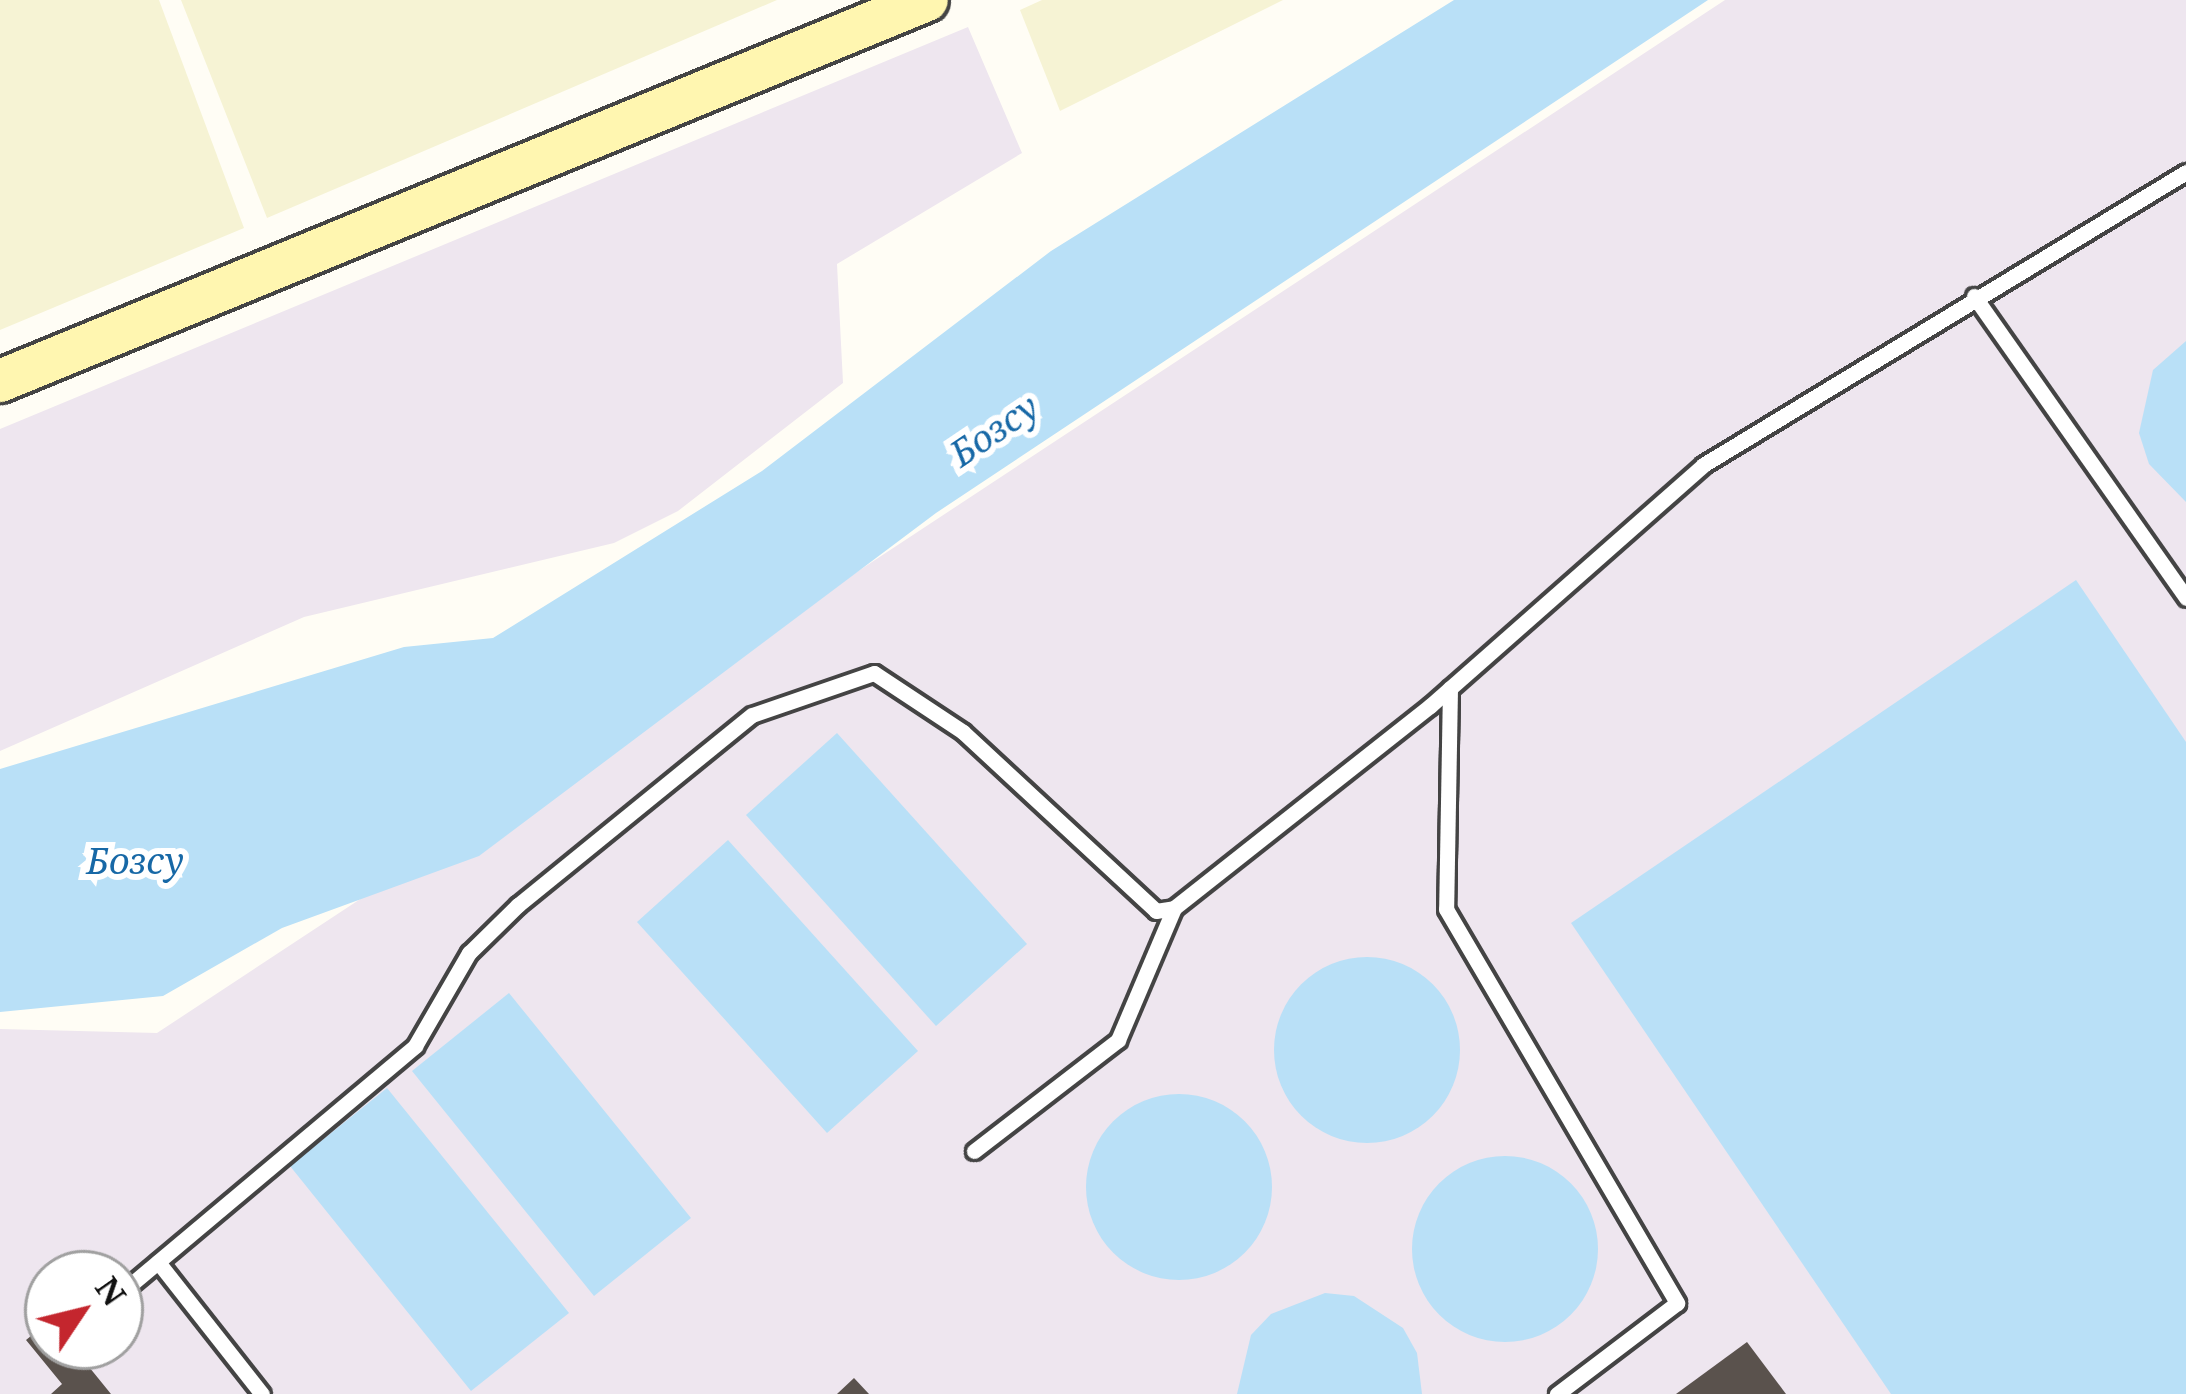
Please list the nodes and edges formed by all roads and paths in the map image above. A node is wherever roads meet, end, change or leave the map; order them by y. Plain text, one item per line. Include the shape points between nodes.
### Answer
1 (927, 0) edge
2 (2186, 172) edge
3 (1974, 296) junction
4 (0, 382) edge
5 (2186, 598) edge
6 (1450, 688) junction
7 (1174, 908) junction
8 (974, 1151) dead end
9 (158, 1262) junction
10 (144, 1274) edge
11 (262, 1394) edge
12 (1557, 1394) edge

1 - 4 main road
2 - 3 lane
3 - 5 lane
3 - 6 lane via 1703,465
6 - 7 lane
6 - 12 lane via 1446,909 1677,1303
7 - 8 lane via 1118,1040
7 - 9 lane via 1156,911 963,733 874,673 752,715 518,905 469,953 416,1046
9 - 10 lane
9 - 11 lane

